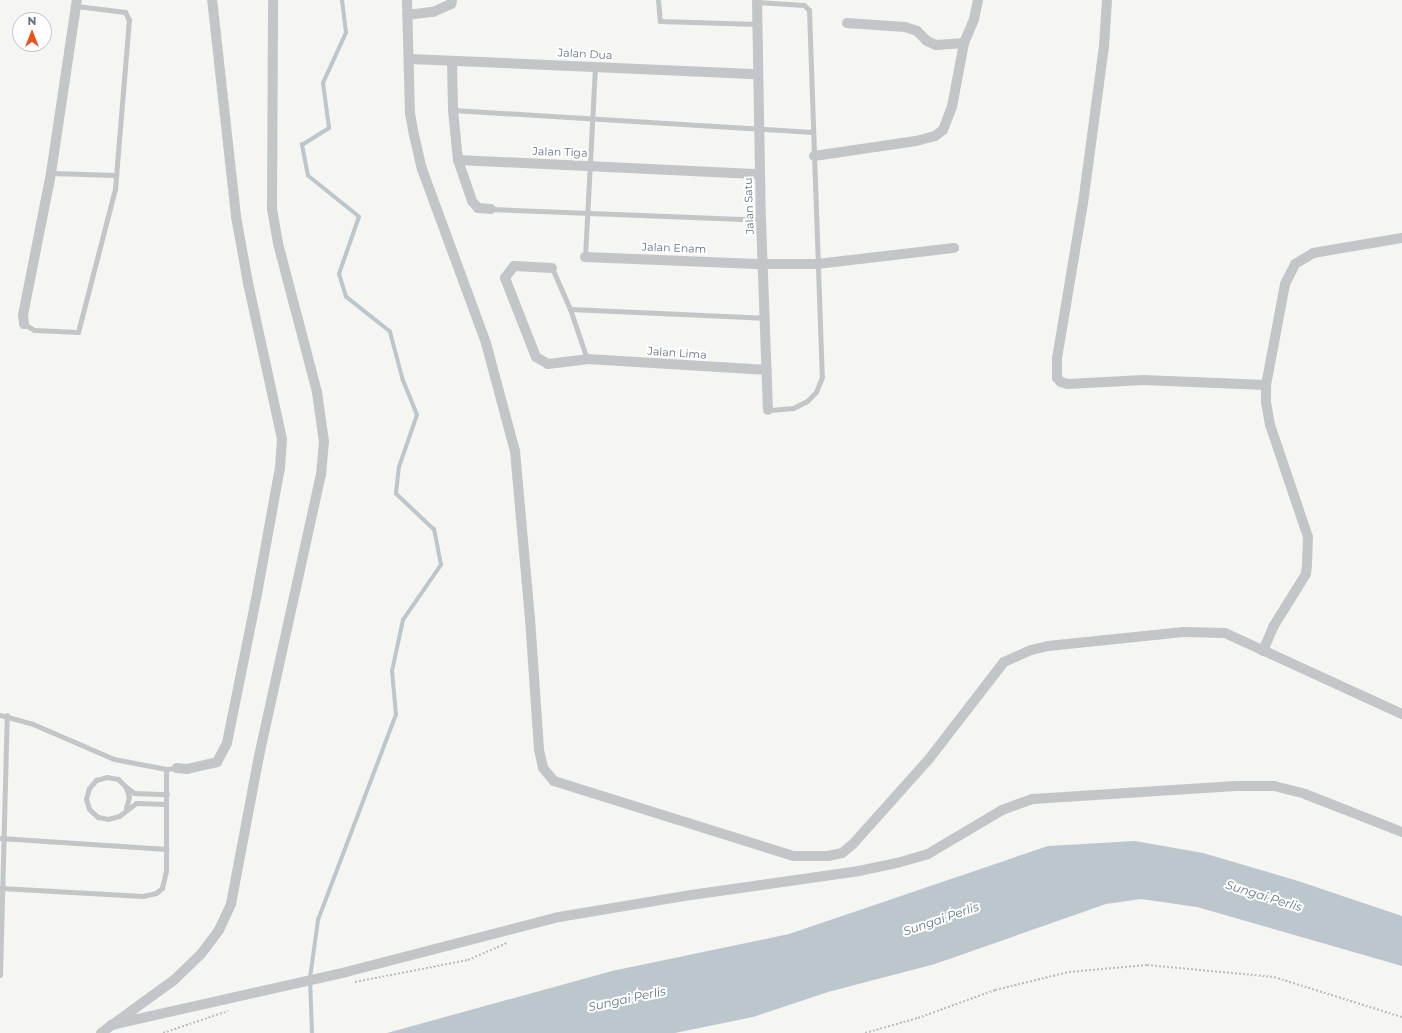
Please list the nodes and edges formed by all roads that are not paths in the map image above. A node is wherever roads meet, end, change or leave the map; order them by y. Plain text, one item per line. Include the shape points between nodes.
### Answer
1 (212, 0) edge
2 (274, 0) edge
3 (407, 0) edge
4 (452, 0) edge
5 (658, 0) edge
6 (978, 0) edge
7 (1107, 0) edge
8 (757, 1) edge
9 (77, 3) edge
10 (407, 15) junction
11 (758, 24) junction
12 (847, 24) dead end
13 (964, 43) junction
14 (410, 59) junction
15 (452, 61) junction
16 (595, 67) junction
17 (758, 74) junction
18 (453, 110) junction
19 (593, 118) junction
20 (760, 128) junction
21 (812, 132) junction
22 (814, 156) junction
23 (458, 160) junction
24 (589, 166) junction
25 (51, 174) junction
26 (760, 174) junction
27 (116, 175) junction
28 (491, 209) joint
29 (586, 213) junction
30 (761, 220) junction
31 (1402, 238) edge
32 (954, 248) dead end
33 (585, 257) joint
34 (763, 264) junction
35 (817, 264) junction
36 (552, 268) joint
37 (570, 309) junction
38 (764, 318) junction
39 (24, 324) joint
40 (587, 359) junction
41 (766, 370) junction
42 (1266, 386) junction
43 (768, 410) joint
44 (1264, 650) junction
45 (1402, 714) edge
46 (0, 715) edge
47 (7, 715) junction
48 (177, 768) joint
49 (166, 769) junction
50 (3, 771) edge
51 (126, 787) junction
52 (166, 794) junction
53 (166, 804) junction
54 (126, 808) junction
55 (1402, 832) edge
56 (2, 838) edge
57 (167, 849) junction
58 (1, 888) edge
59 (0, 975) edge
60 (111, 1025) junction
61 (101, 1033) edge

1 - 48 street via 236,216 282,439 280,468 259,587 227,743 217,762 187,769
2 - 60 street via 272,208 280,251 317,392 324,442 321,475 260,748 231,904 219,930 200,954 174,980
3 - 10 street
4 - 10 street via 451,4 433,12
5 - 11 lane via 660,21
6 - 13 street via 974,19
7 - 42 street via 1103,53 1057,358 1057,378 1060,382 1068,384 1143,380
8 - 11 street, Jalan Satu
8 - 21 lane via 804,5 809,10
9 - 25 street
9 - 27 lane via 125,12 129,20
10 - 14 street
11 - 17 street, Jalan Satu
12 - 13 street via 905,27 917,31 927,41 936,45
13 - 22 street via 948,120 943,130 935,136
14 - 15 street, Jalan Dua
14 - 44 street via 410,113 422,169 486,343 515,451 539,750 543,768 554,781 794,856 828,856 842,852 852,844 929,759 1004,662 1012,657 1048,646 1212,631 1225,633
15 - 16 street, Jalan Dua
15 - 18 street
16 - 17 street, Jalan Dua
16 - 19 lane
17 - 20 street, Jalan Satu
18 - 19 lane
18 - 23 street
19 - 20 lane
19 - 24 lane
20 - 21 lane
20 - 26 street, Jalan Satu
21 - 22 lane
22 - 35 lane
23 - 24 street, Jalan Tiga
23 - 28 street via 472,201 478,208
24 - 26 street, Jalan Tiga
24 - 29 lane
25 - 27 lane
25 - 39 street via 23,314
26 - 30 street, Jalan Satu
27 - 39 lane via 115,189 78,332 34,330
28 - 29 lane
29 - 30 lane
29 - 33 lane
30 - 34 street, Jalan Satu
31 - 42 street via 1313,253 1295,264 1285,284
32 - 35 street, Jalan Enam
33 - 34 street, Jalan Enam
34 - 35 street, Jalan Enam
34 - 38 street, Jalan Satu
35 - 43 lane via 822,376 816,392 807,401 793,408
36 - 37 lane
36 - 40 street via 514,266 505,278 536,357 548,364
37 - 38 lane
37 - 40 lane
38 - 41 street, Jalan Satu
40 - 41 street, Jalan Lima
41 - 43 street, Jalan Satu
42 - 44 street via 1270,425 1308,538 1306,574 1273,627
44 - 45 street
46 - 47 lane
47 - 49 lane via 114,759
47 - 50 lane
48 - 49 lane
49 - 52 lane
50 - 56 lane
51 - 52 lane via 134,793
51 - 54 lane via 129,797
51 - 54 lane via 118,779 107,777 93,784 86,799 90,809 98,817 108,819 119,816
52 - 53 lane
53 - 54 lane via 136,802
53 - 57 lane
55 - 60 street via 1305,794 1274,786 1236,786 1033,799 1002,810 928,854 897,863 860,871 559,917 346,972
56 - 57 lane
56 - 58 lane
57 - 58 lane via 164,882 156,893 143,896
58 - 59 lane
60 - 61 street

